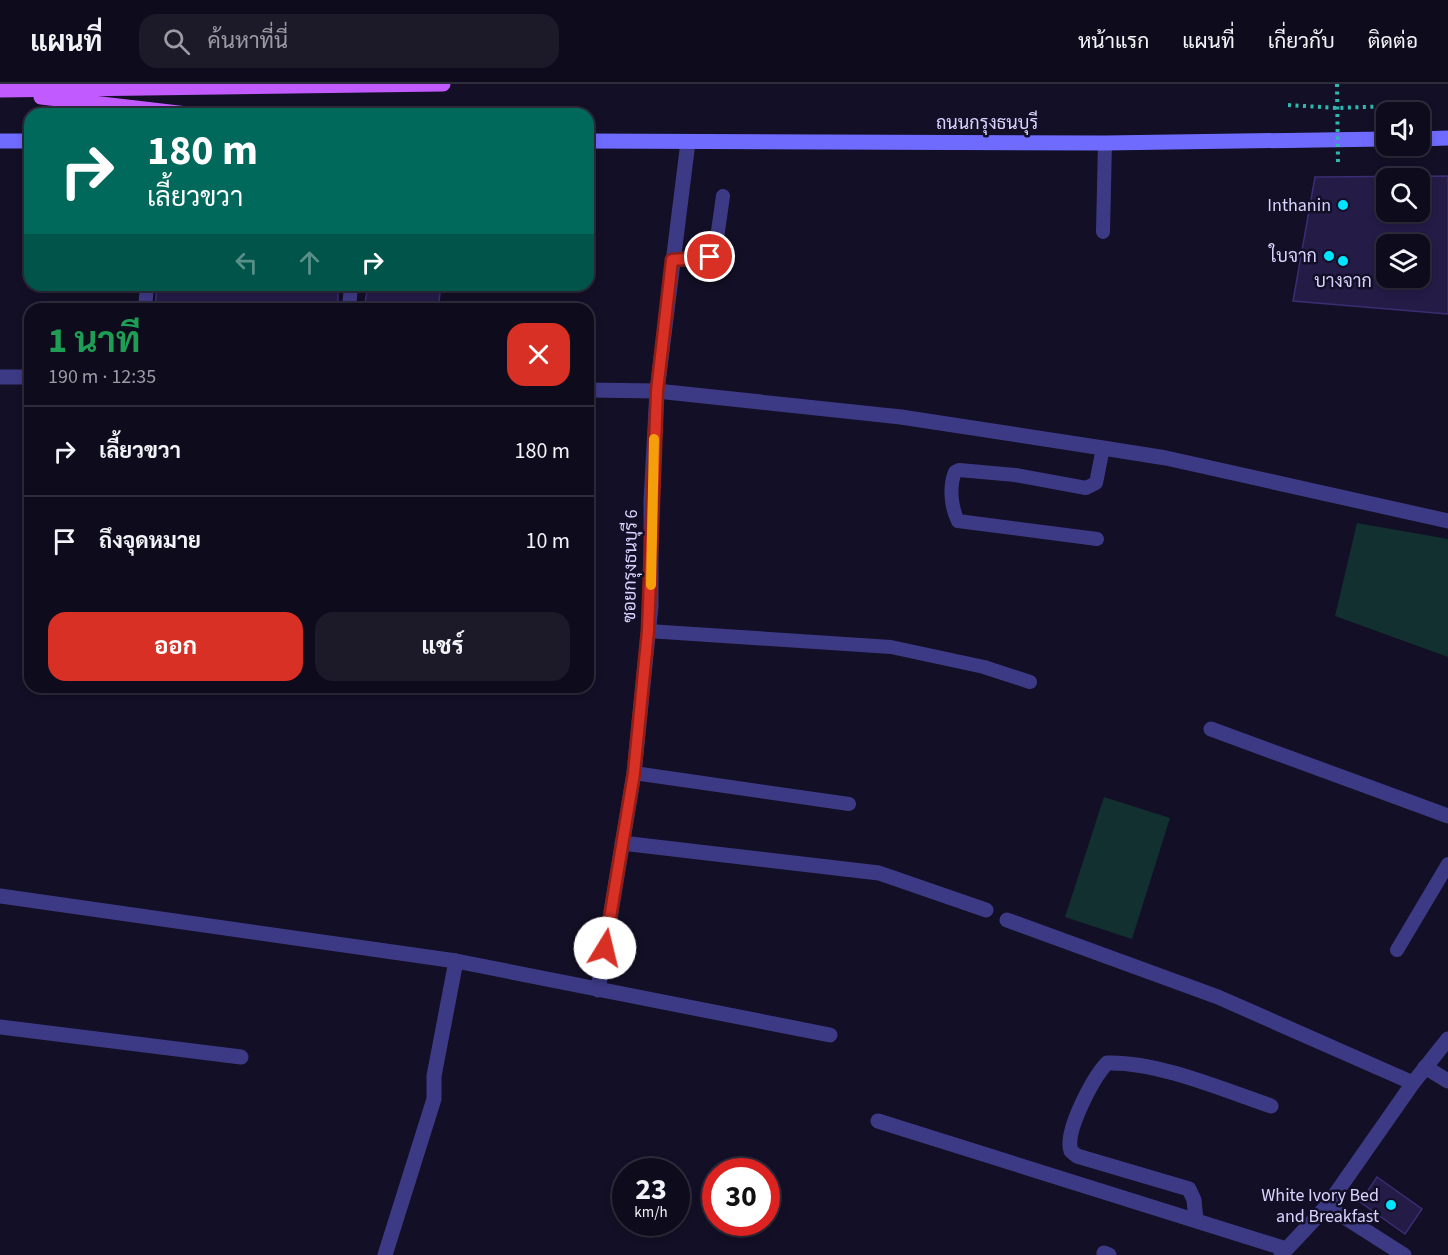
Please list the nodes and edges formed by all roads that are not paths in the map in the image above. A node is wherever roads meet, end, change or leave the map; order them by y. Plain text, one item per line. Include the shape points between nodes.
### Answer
1 (443, 84) edge
2 (0, 91) edge
3 (138, 108) edge
4 (1448, 138) edge
5 (1376, 139) edge
6 (1430, 139) edge
7 (0, 141) edge
8 (24, 141) edge
9 (594, 141) edge
10 (688, 142) junction
11 (1105, 143) junction
12 (723, 196) dead end
13 (1103, 232) dead end
14 (672, 260) junction
15 (0, 377) edge
16 (24, 377) edge
17 (594, 390) edge
18 (657, 391) junction
19 (1103, 448) junction
20 (1448, 521) edge
21 (1097, 539) dead end
22 (648, 631) junction
23 (1030, 682) dead end
24 (1211, 729) dead end
25 (634, 773) junction
26 (849, 804) dead end
27 (1448, 816) edge
28 (622, 843) junction
29 (1448, 864) edge
30 (0, 896) edge
31 (986, 910) dead end
32 (1007, 920) dead end
33 (1397, 950) dead end
34 (456, 960) junction
35 (598, 990) junction
36 (0, 1027) edge
37 (830, 1035) dead end
38 (1448, 1040) edge
39 (241, 1057) dead end
40 (1425, 1067) junction
41 (1448, 1081) edge
42 (1413, 1083) junction
43 (1270, 1106) dead end
44 (878, 1121) dead end
45 (1327, 1206) junction
46 (1196, 1220) junction
47 (1284, 1252) edge
48 (385, 1255) edge
49 (1404, 1255) edge

1 - 2 main road
2 - 3 main road
4 - 6 main road
5 - 11 main road, ถนนกรุงธนบุรี
7 - 8 main road
9 - 10 main road, ถนนกรุงธนบุรี
10 - 11 main road, ถนนกรุงธนบุรี
10 - 14 street, ซอยกรุงธนบุรี 6
11 - 13 lane
12 - 14 lane via 715,252 710,257
14 - 18 street, ซอยกรุงธนบุรี 6
15 - 16 street
17 - 18 street
18 - 19 street via 901,417
18 - 22 street, ซอยกรุงธนบุรี 6
19 - 20 street via 1166,458
19 - 21 lane via 1096,483 1086,488 959,470 952,480 958,521
22 - 23 lane via 891,647 984,667
22 - 25 street, ซอยกรุงธนบุรี 6
24 - 27 street
25 - 26 lane
25 - 28 street, ซอยกรุงธนบุรี 6
28 - 31 street via 879,873
28 - 35 street, ซอยกรุงธนบุรี 6
29 - 33 lane
30 - 34 street
32 - 42 street via 1218,997
34 - 35 street
34 - 48 street via 434,1076 434,1099
35 - 37 street
36 - 39 street
38 - 40 street
40 - 41 street
40 - 42 street
42 - 45 street
43 - 46 street via 1189,1078 1120,1062 1107,1063 1099,1072 1069,1136 1071,1151 1189,1189
44 - 46 street
45 - 47 street
45 - 49 street
46 - 47 street

